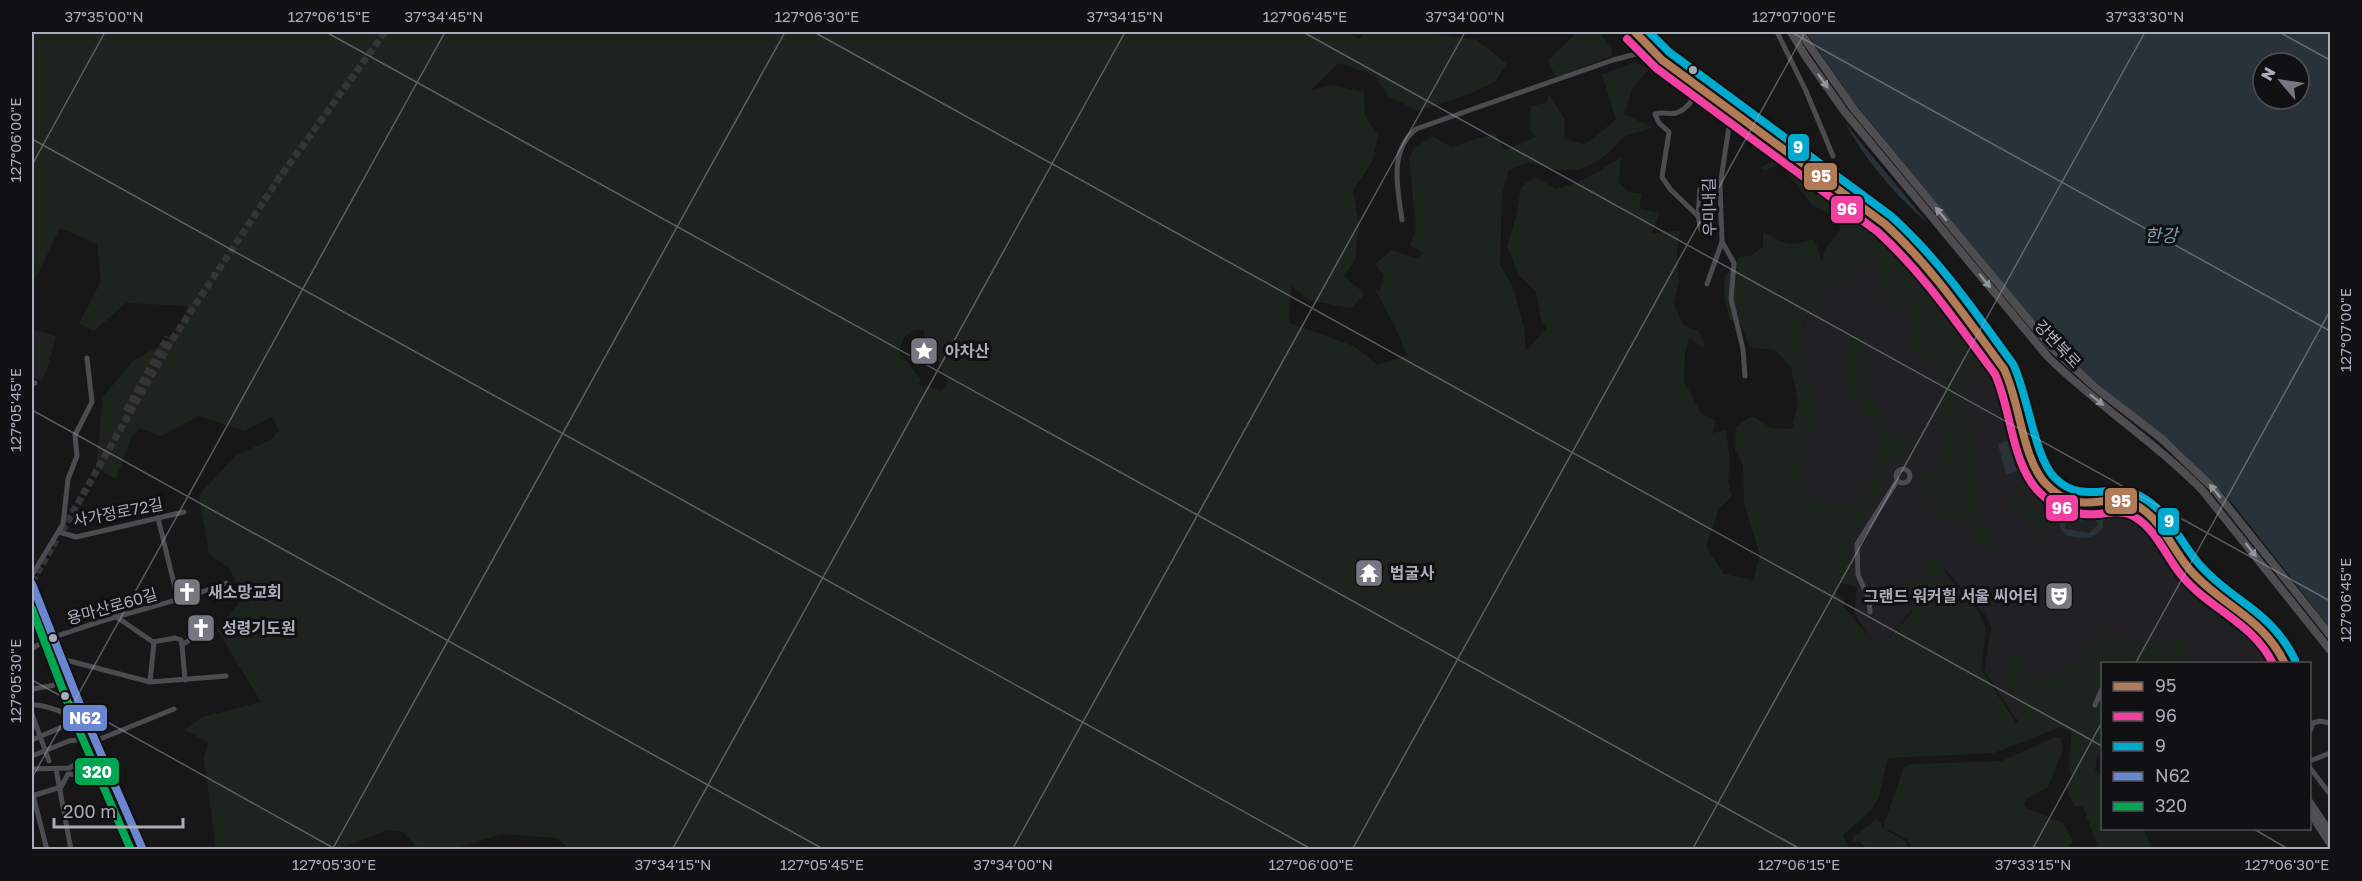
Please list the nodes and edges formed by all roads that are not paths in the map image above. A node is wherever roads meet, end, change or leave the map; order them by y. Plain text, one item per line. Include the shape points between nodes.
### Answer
1 (1635, 32) edge
2 (1643, 32) edge
3 (1776, 32) edge
4 (1791, 32) edge
5 (1800, 32) edge
6 (1650, 45) junction
7 (1658, 52) junction
8 (1700, 87) junction
9 (1735, 111) junction
10 (1833, 156) dead end
11 (1720, 186) junction
12 (1698, 216) junction
13 (1402, 220) dead end
14 (1701, 230) dead end
15 (1722, 242) junction
16 (1707, 284) dead end
17 (87, 358) dead end
18 (1745, 376) dead end
19 (1897, 481) dead end
20 (184, 512) dead end
21 (158, 518) junction
22 (59, 532) junction
23 (32, 575) edge
24 (226, 583) dead end
25 (32, 584) edge
26 (177, 600) junction
27 (32, 604) edge
28 (43, 609) junction
29 (1870, 612) dead end
30 (115, 616) junction
31 (2331, 635) edge
32 (54, 637) junction
33 (188, 641) dead end
34 (154, 642) junction
35 (182, 645) junction
36 (32, 649) edge
37 (2331, 650) edge
38 (62, 659) junction
39 (2284, 662) edge
40 (2291, 662) edge
41 (226, 676) dead end
42 (185, 680) junction
43 (71, 682) junction
44 (150, 682) junction
45 (33, 689) edge
46 (2101, 693) edge
47 (32, 705) edge
48 (2095, 705) dead end
49 (174, 709) dead end
50 (32, 714) edge
51 (84, 715) junction
52 (2331, 723) edge
53 (71, 726) dead end
54 (2311, 728) edge
55 (40, 735) junction
56 (32, 740) edge
57 (94, 740) junction
58 (45, 749) junction
59 (99, 750) junction
60 (2331, 753) edge
61 (32, 756) edge
62 (49, 761) dead end
63 (2311, 761) edge
64 (32, 769) edge
65 (56, 769) junction
66 (2311, 769) edge
67 (108, 770) junction
68 (61, 787) junction
69 (2331, 794) edge
70 (32, 796) edge
71 (2314, 813) edge
72 (2331, 832) edge
73 (2331, 844) edge
74 (47, 849) edge
75 (71, 849) edge
76 (142, 849) edge

1 - 6 main road
2 - 6 main road
3 - 10 street
4 -> 37 highway, 강변북로 via 1844,111 2026,330 2070,378 2180,466 2204,491
31 -> 5 highway, 강변북로 via 2212,487 2051,347 1853,108
6 - 7 main road
6 - 13 street via 1640,53 1416,129 1402,147 1397,167
7 - 8 main road
7 - 9 main road
8 - 9 main road
8 - 12 street via 1695,100 1676,113 1655,114 1669,132 1662,177
9 - 11 street, 우미내길 via 1730,120
9 - 39 main road via 1886,224 1933,273 2004,369 2033,465 2047,486 2076,503 2121,501 2146,512 2191,570 2255,622
9 - 40 main road via 1886,218 1940,273 1994,344 2017,383 2037,461 2048,479 2075,495 2117,494 2143,502 2201,573 2261,619
11 - 12 street via 1700,189
11 - 15 street, 우미내길
12 - 14 street
15 - 16 street
15 - 18 street, 우미내길 via 1734,263 1731,299
17 - 22 street via 92,402 75,436 77,457 68,479 65,515
19 - 29 street via 1857,544 1858,575 1869,599
20 - 21 street, 사가정로72길
21 - 22 street, 사가정로72길 via 76,537
21 - 26 street
22 - 23 street
24 - 26 street, 용마산로60길
25 - 28 main road
26 - 30 street, 용마산로60길
27 - 28 main road
28 - 32 main road
30 - 32 street, 용마산로60길
30 - 34 street
32 - 36 street, 용마산로60길
32 - 38 main road
33 - 35 street
34 - 35 street via 175,638
34 - 44 street
35 - 42 street
38 - 43 main road
38 - 44 street
41 - 42 street
42 - 44 street
43 - 45 street
43 - 51 main road
46 - 48 street
47 - 51 street via 44,705 68,715
49 - 57 street
50 - 55 street
51 - 57 main road
52 - 54 street via 2320,721
53 - 55 street
55 - 56 street
55 - 58 street
57 - 58 street via 69,741
57 - 59 main road
58 - 61 street
58 - 62 street
59 - 65 street via 69,768
59 - 67 main road
60 - 63 street
64 - 65 street
65 - 68 street
66 - 69 street
67 - 68 street via 68,774
67 - 76 main road
68 - 70 street
68 - 75 street
70 - 74 street
71 - 72 main road
71 - 73 main road

